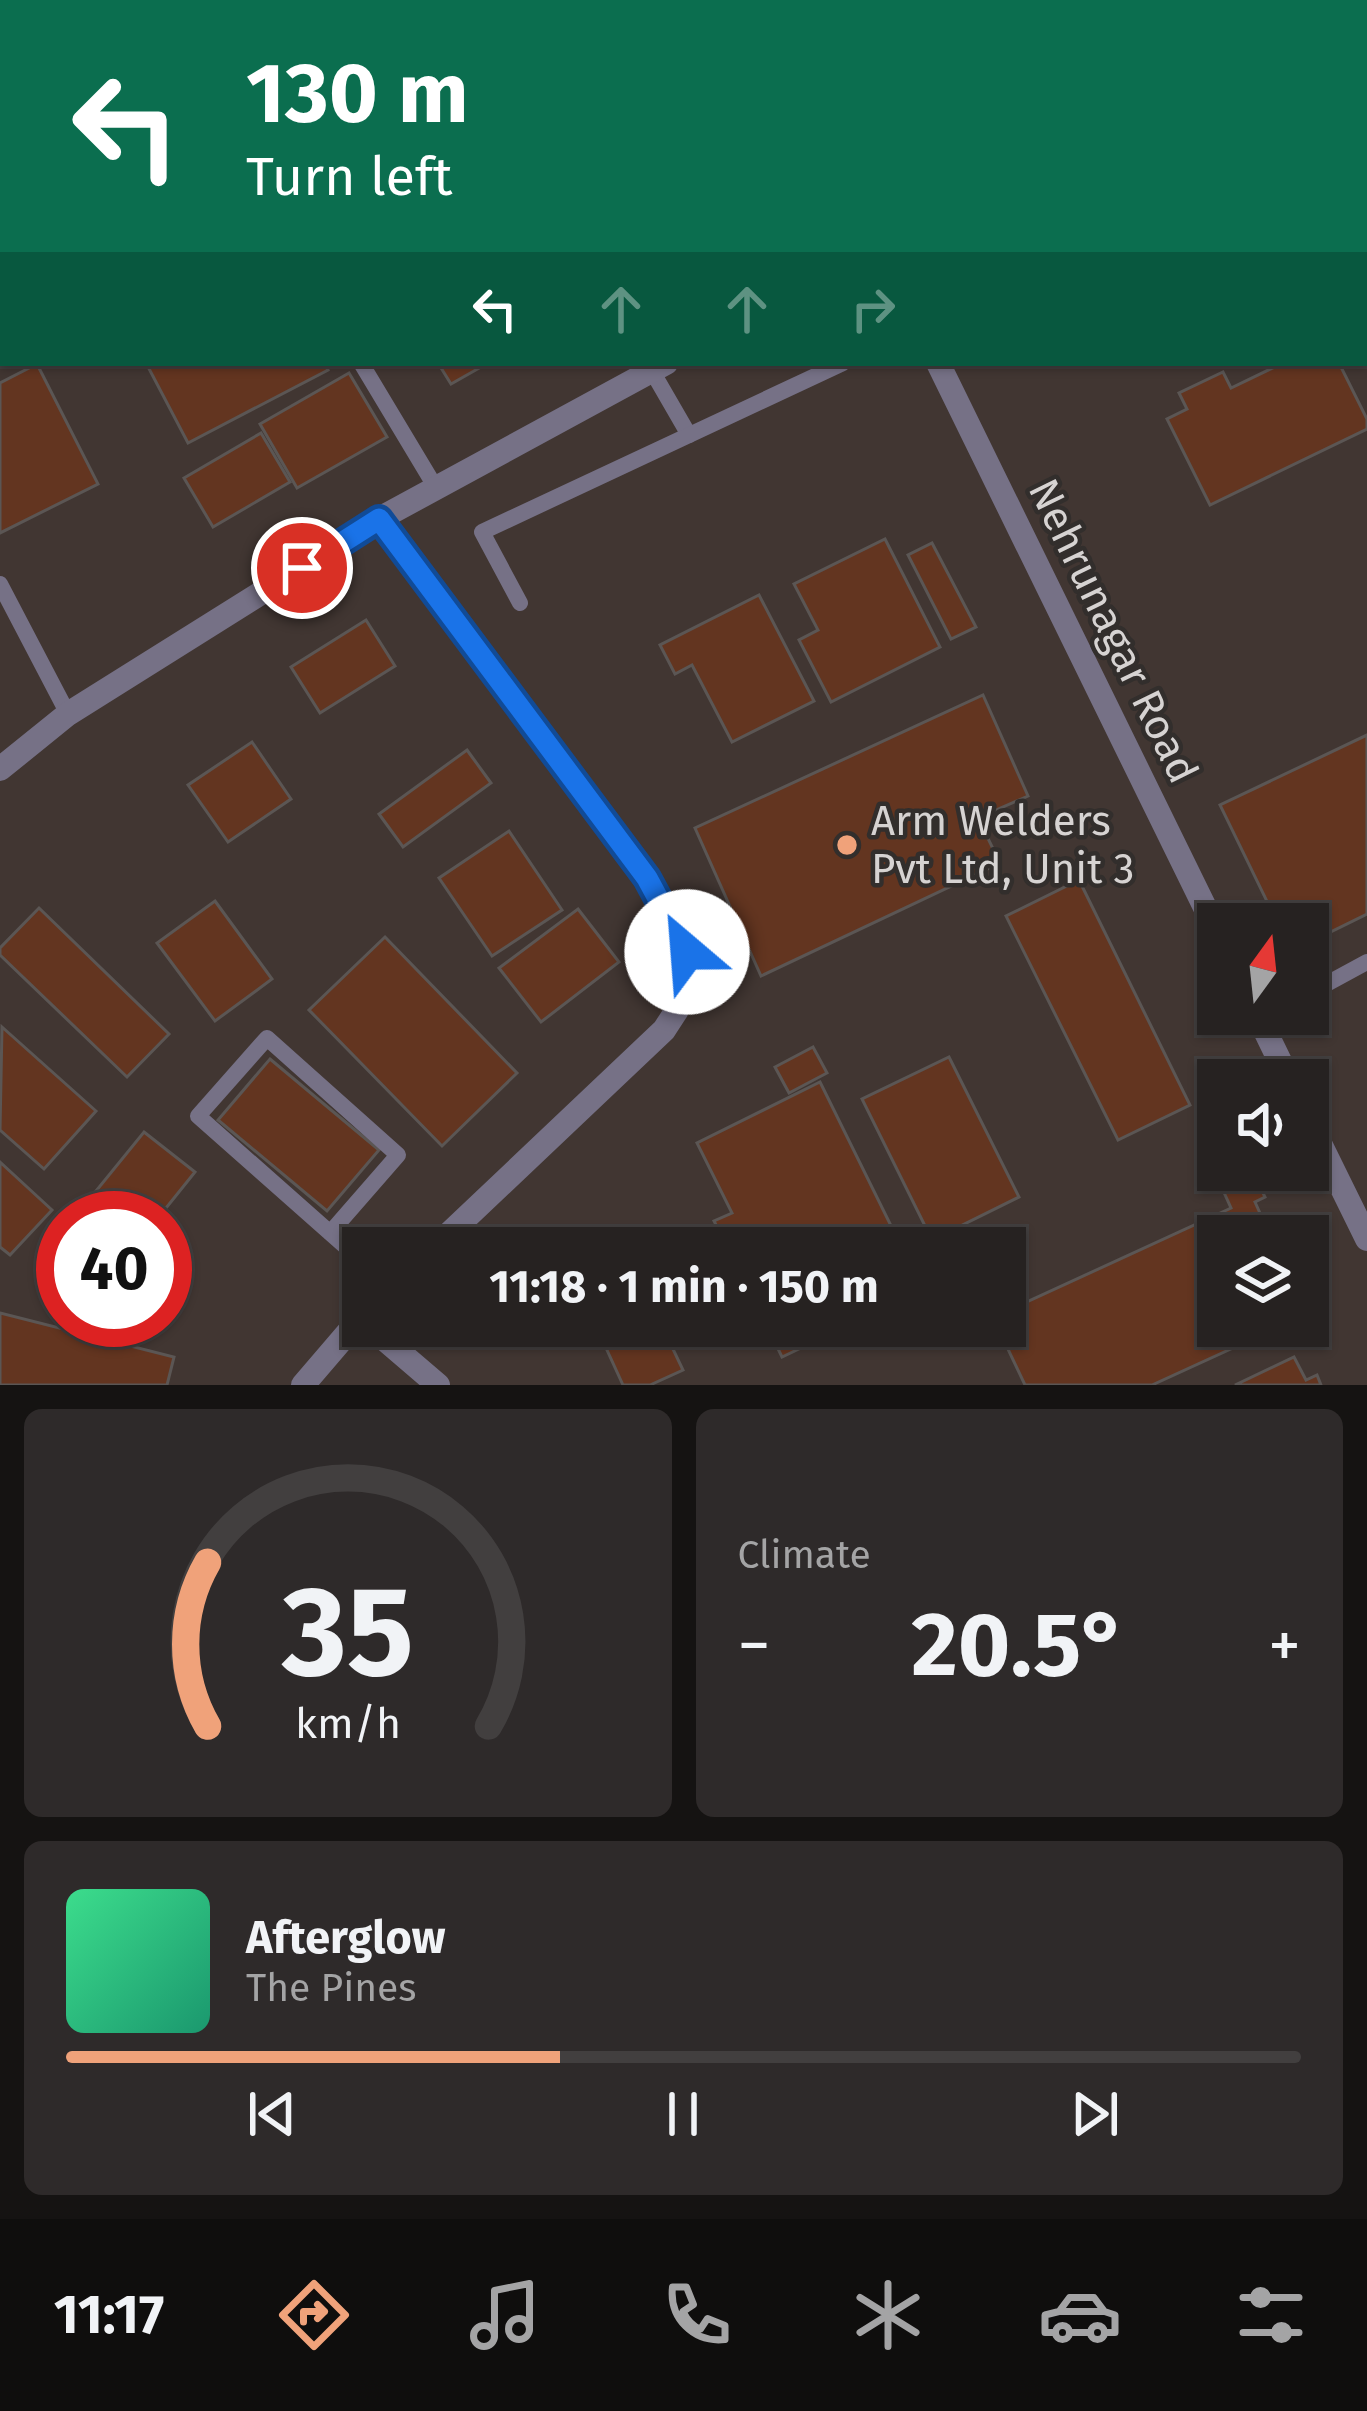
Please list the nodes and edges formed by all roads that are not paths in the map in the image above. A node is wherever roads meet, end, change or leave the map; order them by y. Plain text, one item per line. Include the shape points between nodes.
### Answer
1 (363, 366) edge
2 (837, 366) edge
3 (939, 366) edge
4 (659, 367) edge
5 (689, 435) junction
6 (436, 488) junction
7 (379, 519) junction
8 (0, 584) edge
9 (520, 603) dead end
10 (68, 714) junction
11 (0, 769) edge
12 (1203, 903) edge
13 (1367, 962) edge
14 (1329, 983) edge
15 (1329, 1162) edge
16 (456, 1227) edge
17 (330, 1233) junction
18 (1367, 1239) edge
19 (342, 1244) edge
20 (342, 1343) edge
21 (395, 1347) edge
22 (303, 1385) edge
23 (438, 1385) edge

1 - 6 lane
2 - 5 lane
3 - 12 street, Nehrunagar Road
4 - 5 lane
4 - 6 street
5 - 9 lane via 482,532
6 - 7 street
7 - 10 street
7 - 16 street via 647,878 687,952 686,981 664,1030
8 - 10 lane
10 - 11 street
13 - 14 lane
15 - 18 street
17 - 17 lane via 198,1115 267,1038 398,1155
17 - 19 lane
20 - 22 street
21 - 23 street

